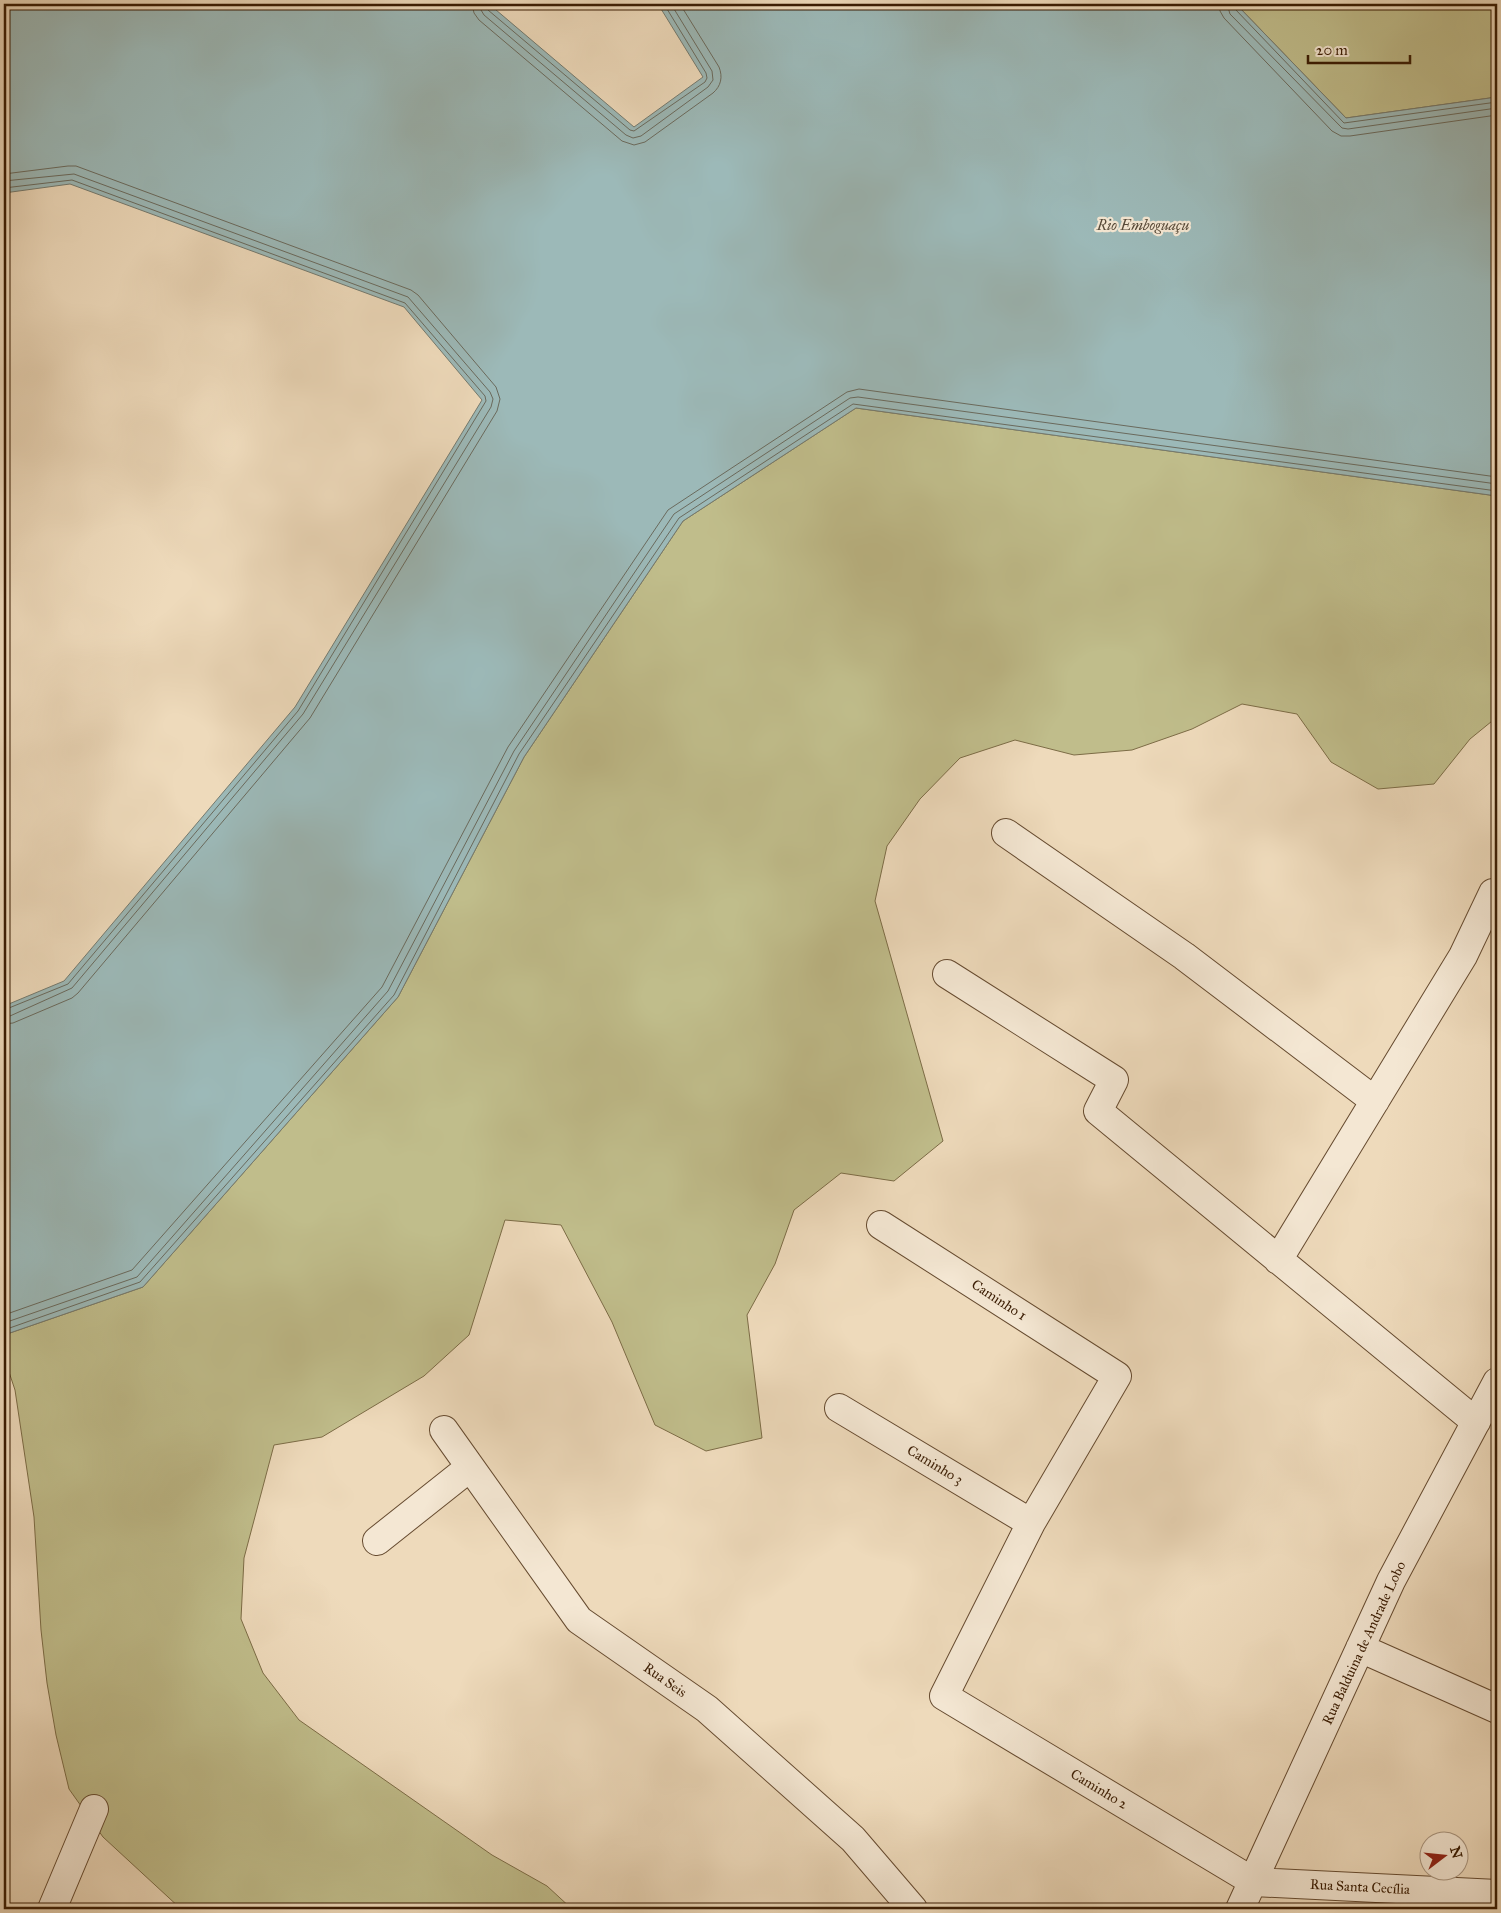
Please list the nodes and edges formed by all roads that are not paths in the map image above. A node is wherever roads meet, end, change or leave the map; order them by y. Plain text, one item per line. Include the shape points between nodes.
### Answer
1 (1006, 833) dead end
2 (1493, 894) dead end
3 (947, 974) dead end
4 (1375, 1101) junction
5 (881, 1225) dead end
6 (1278, 1260) junction
7 (1497, 1382) edge
8 (839, 1408) dead end
9 (1476, 1422) junction
10 (444, 1430) dead end
11 (469, 1468) junction
12 (1030, 1523) junction
13 (377, 1541) dead end
14 (1360, 1648) junction
15 (1497, 1709) edge
16 (94, 1809) dead end
17 (1254, 1882) junction
18 (1497, 1894) edge
19 (52, 1909) edge
20 (913, 1909) edge
21 (1240, 1909) edge

1 - 4 street via 1184,956
2 - 4 street via 1463,956
3 - 6 street via 1114,1080 1098,1111
4 - 6 street
5 - 12 street, Caminho 1 via 1117,1376
6 - 9 street
7 - 9 street, Rua Balduina de Andrade Lobo
8 - 12 street, Caminho 3
9 - 14 street, Rua Balduina de Andrade Lobo via 1391,1581
10 - 11 street, Rua Seis
11 - 13 street
11 - 20 street, Rua Seis via 580,1620 707,1709 853,1838
12 - 17 street, Caminho 2 via 944,1696
14 - 15 street
14 - 17 street, Rua Balduina de Andrade Lobo
16 - 19 street
17 - 18 street, Rua Santa Cecília
17 - 21 street, Rua Balduina de Andrade Lobo

